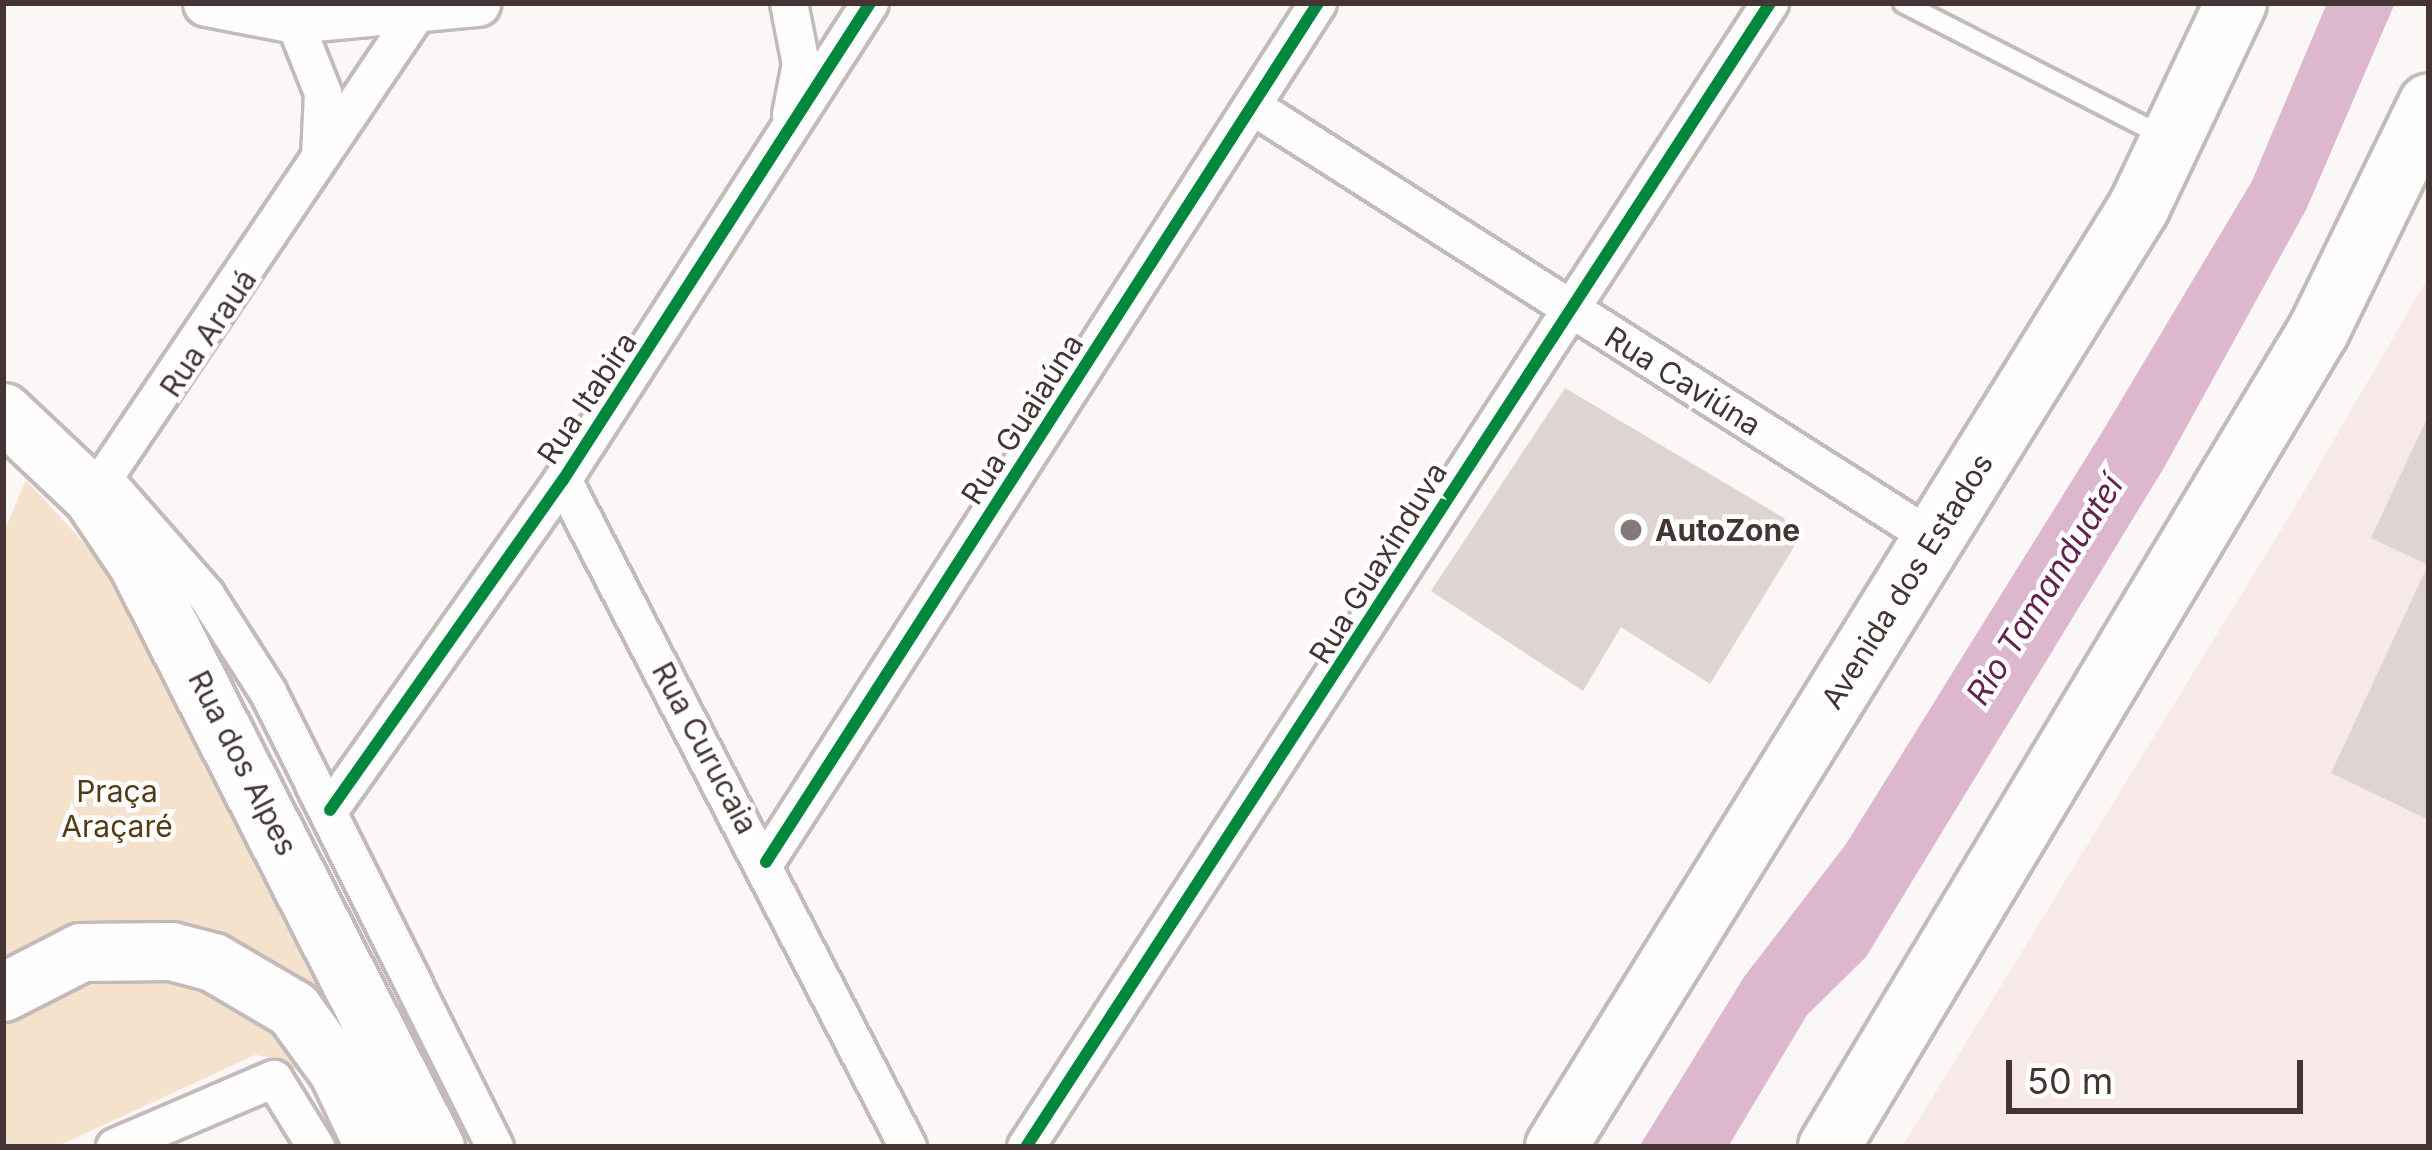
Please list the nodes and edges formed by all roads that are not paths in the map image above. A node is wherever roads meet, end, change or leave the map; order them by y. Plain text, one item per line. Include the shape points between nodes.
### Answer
1 (206, 3) edge
2 (477, 3) edge
3 (789, 3) edge
4 (870, 3) edge
5 (1318, 3) edge
6 (1770, 3) edge
7 (1903, 3) edge
8 (2236, 3) edge
9 (417, 13) junction
10 (294, 20) junction
11 (2429, 104) edge
12 (1252, 106) junction
13 (2173, 140) junction
14 (786, 142) junction
15 (319, 166) junction
16 (1569, 308) junction
17 (6, 426) edge
18 (562, 480) junction
19 (99, 488) junction
20 (1933, 538) junction
21 (330, 811) junction
22 (766, 862) junction
23 (3, 992) edge
24 (115, 1147) edge
25 (316, 1147) edge
26 (374, 1147) edge
27 (434, 1147) edge
28 (495, 1147) edge
29 (908, 1147) edge
30 (1026, 1147) edge
31 (1556, 1147) edge
32 (1829, 1147) edge

1 - 10 street
2 - 9 street
3 - 14 street, Rua Itabira via 801,64
4 - 14 street, Rua Itabira
5 - 12 street, Rua Guaiaúna
6 - 16 street, Rua Guaxinduva
7 - 13 lane
8 - 13 highway, Avenida dos Estados
9 - 10 street
9 - 15 street, Rua Arauá
10 - 15 street via 323,93
11 - 32 highway via 2319,330
12 - 16 street, Rua Caviúna
12 - 22 street, Rua Guaiaúna
13 - 20 highway, Avenida dos Estados
14 - 18 street, Rua Itabira
15 - 19 street, Rua Arauá
16 - 20 street, Rua Caviúna
16 - 30 street, Rua Guaxinduva
17 - 19 main road, Rua dos Alpes
18 - 21 street, Rua Itabira
18 - 22 street, Rua Curucaia
19 - 21 street, Rua dos Alpes via 237,640
19 - 27 main road, Rua dos Alpes
20 - 31 highway, Avenida dos Estados
21 - 28 street, Rua dos Alpes
22 - 29 street, Rua Curucaia
23 - 26 main road via 81,952 171,951 213,962 293,1010 338,1071
24 - 25 street via 274,1079

